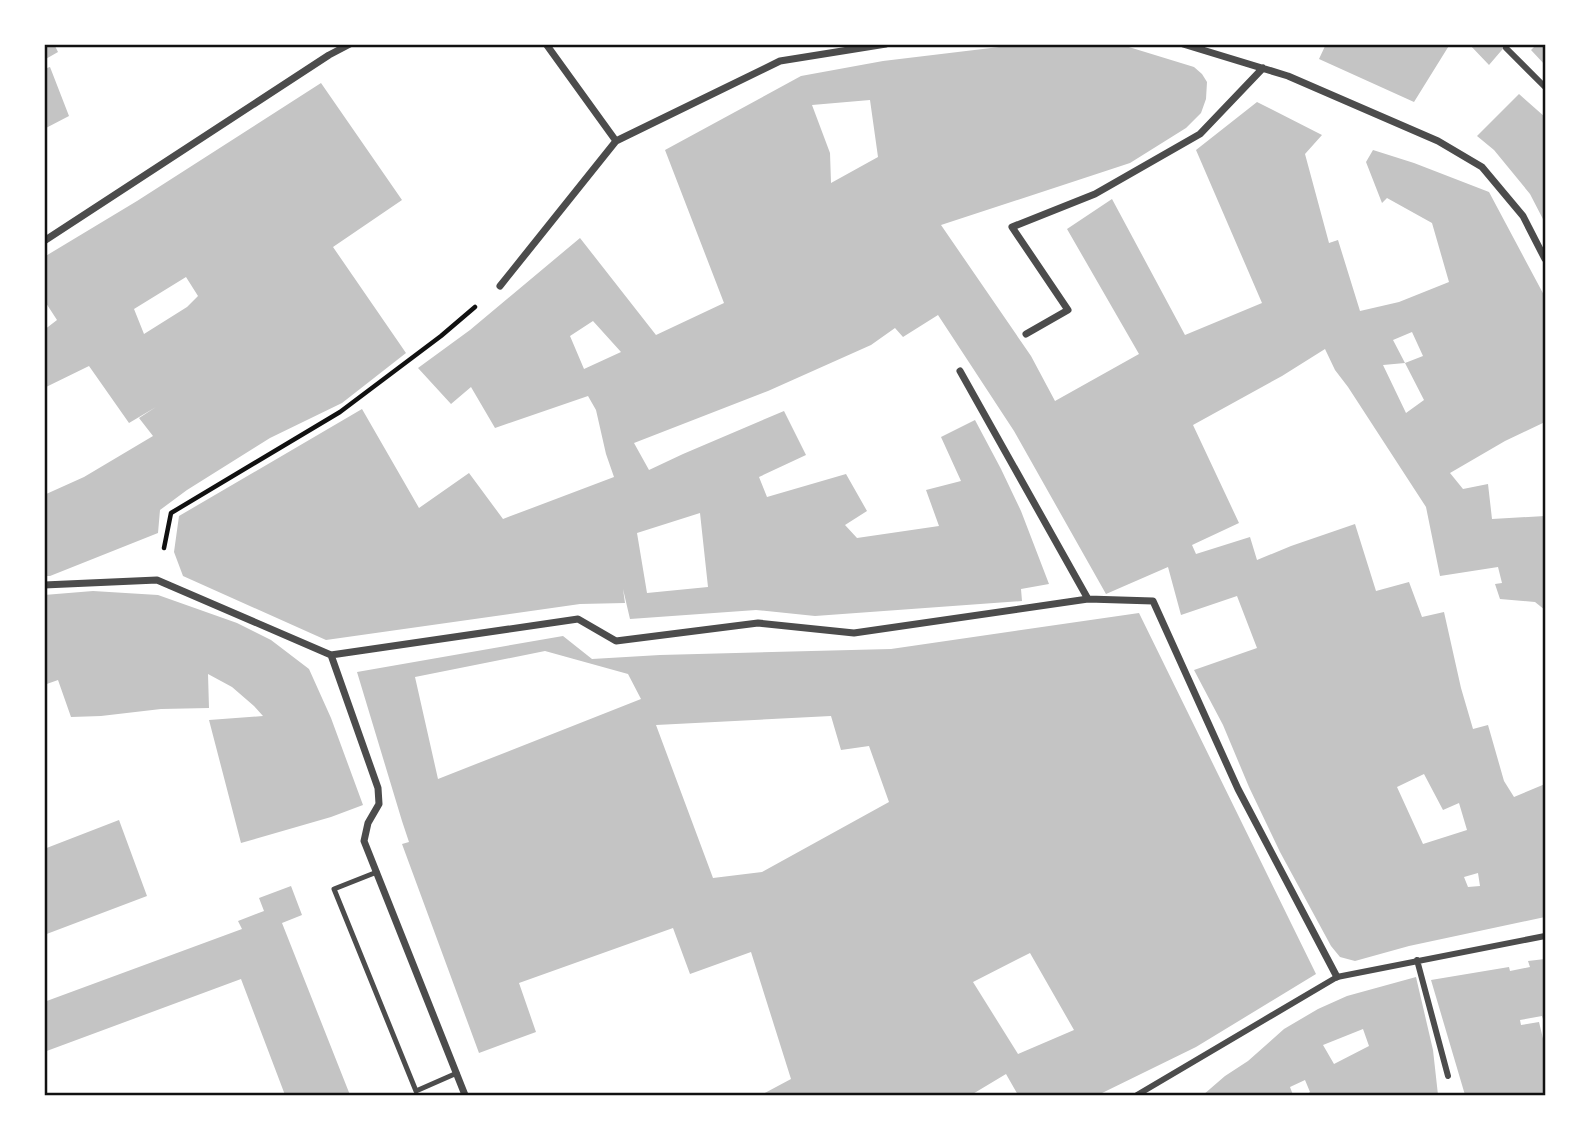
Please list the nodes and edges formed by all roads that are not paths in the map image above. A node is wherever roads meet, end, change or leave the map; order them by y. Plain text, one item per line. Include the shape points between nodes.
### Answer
1 (350, 44) edge
2 (545, 44) edge
3 (886, 44) edge
4 (1183, 44) edge
5 (1506, 48) dead end
6 (1263, 68) junction
7 (1545, 87) edge
8 (616, 141) junction
9 (44, 241) edge
10 (1545, 259) edge
11 (500, 286) road end
12 (1026, 334) dead end
13 (960, 371) dead end
14 (44, 584) edge
15 (1088, 599) junction
16 (331, 655) junction
17 (377, 872) junction
18 (1545, 936) edge
19 (1417, 960) junction
20 (1337, 977) junction
21 (457, 1073) junction
22 (1448, 1076) dead end
23 (465, 1095) edge
24 (1137, 1095) edge

1 - 9 street
2 - 8 street
3 - 8 street via 780,61
4 - 6 street
5 - 7 street
6 - 10 street via 1438,141 1482,167 1523,216
6 - 12 street via 1200,134 1095,194 1013,227 1068,310
8 - 11 street
13 - 15 street
14 - 16 street via 157,580
15 - 16 street via 854,632 758,623 616,640 578,619
15 - 20 street via 1153,601 1238,789
16 - 17 street via 378,788 379,804 364,841
17 - 21 street
17 - 21 lane via 334,889 416,1091
18 - 19 street
19 - 20 street
19 - 22 street
20 - 24 street
21 - 23 street

